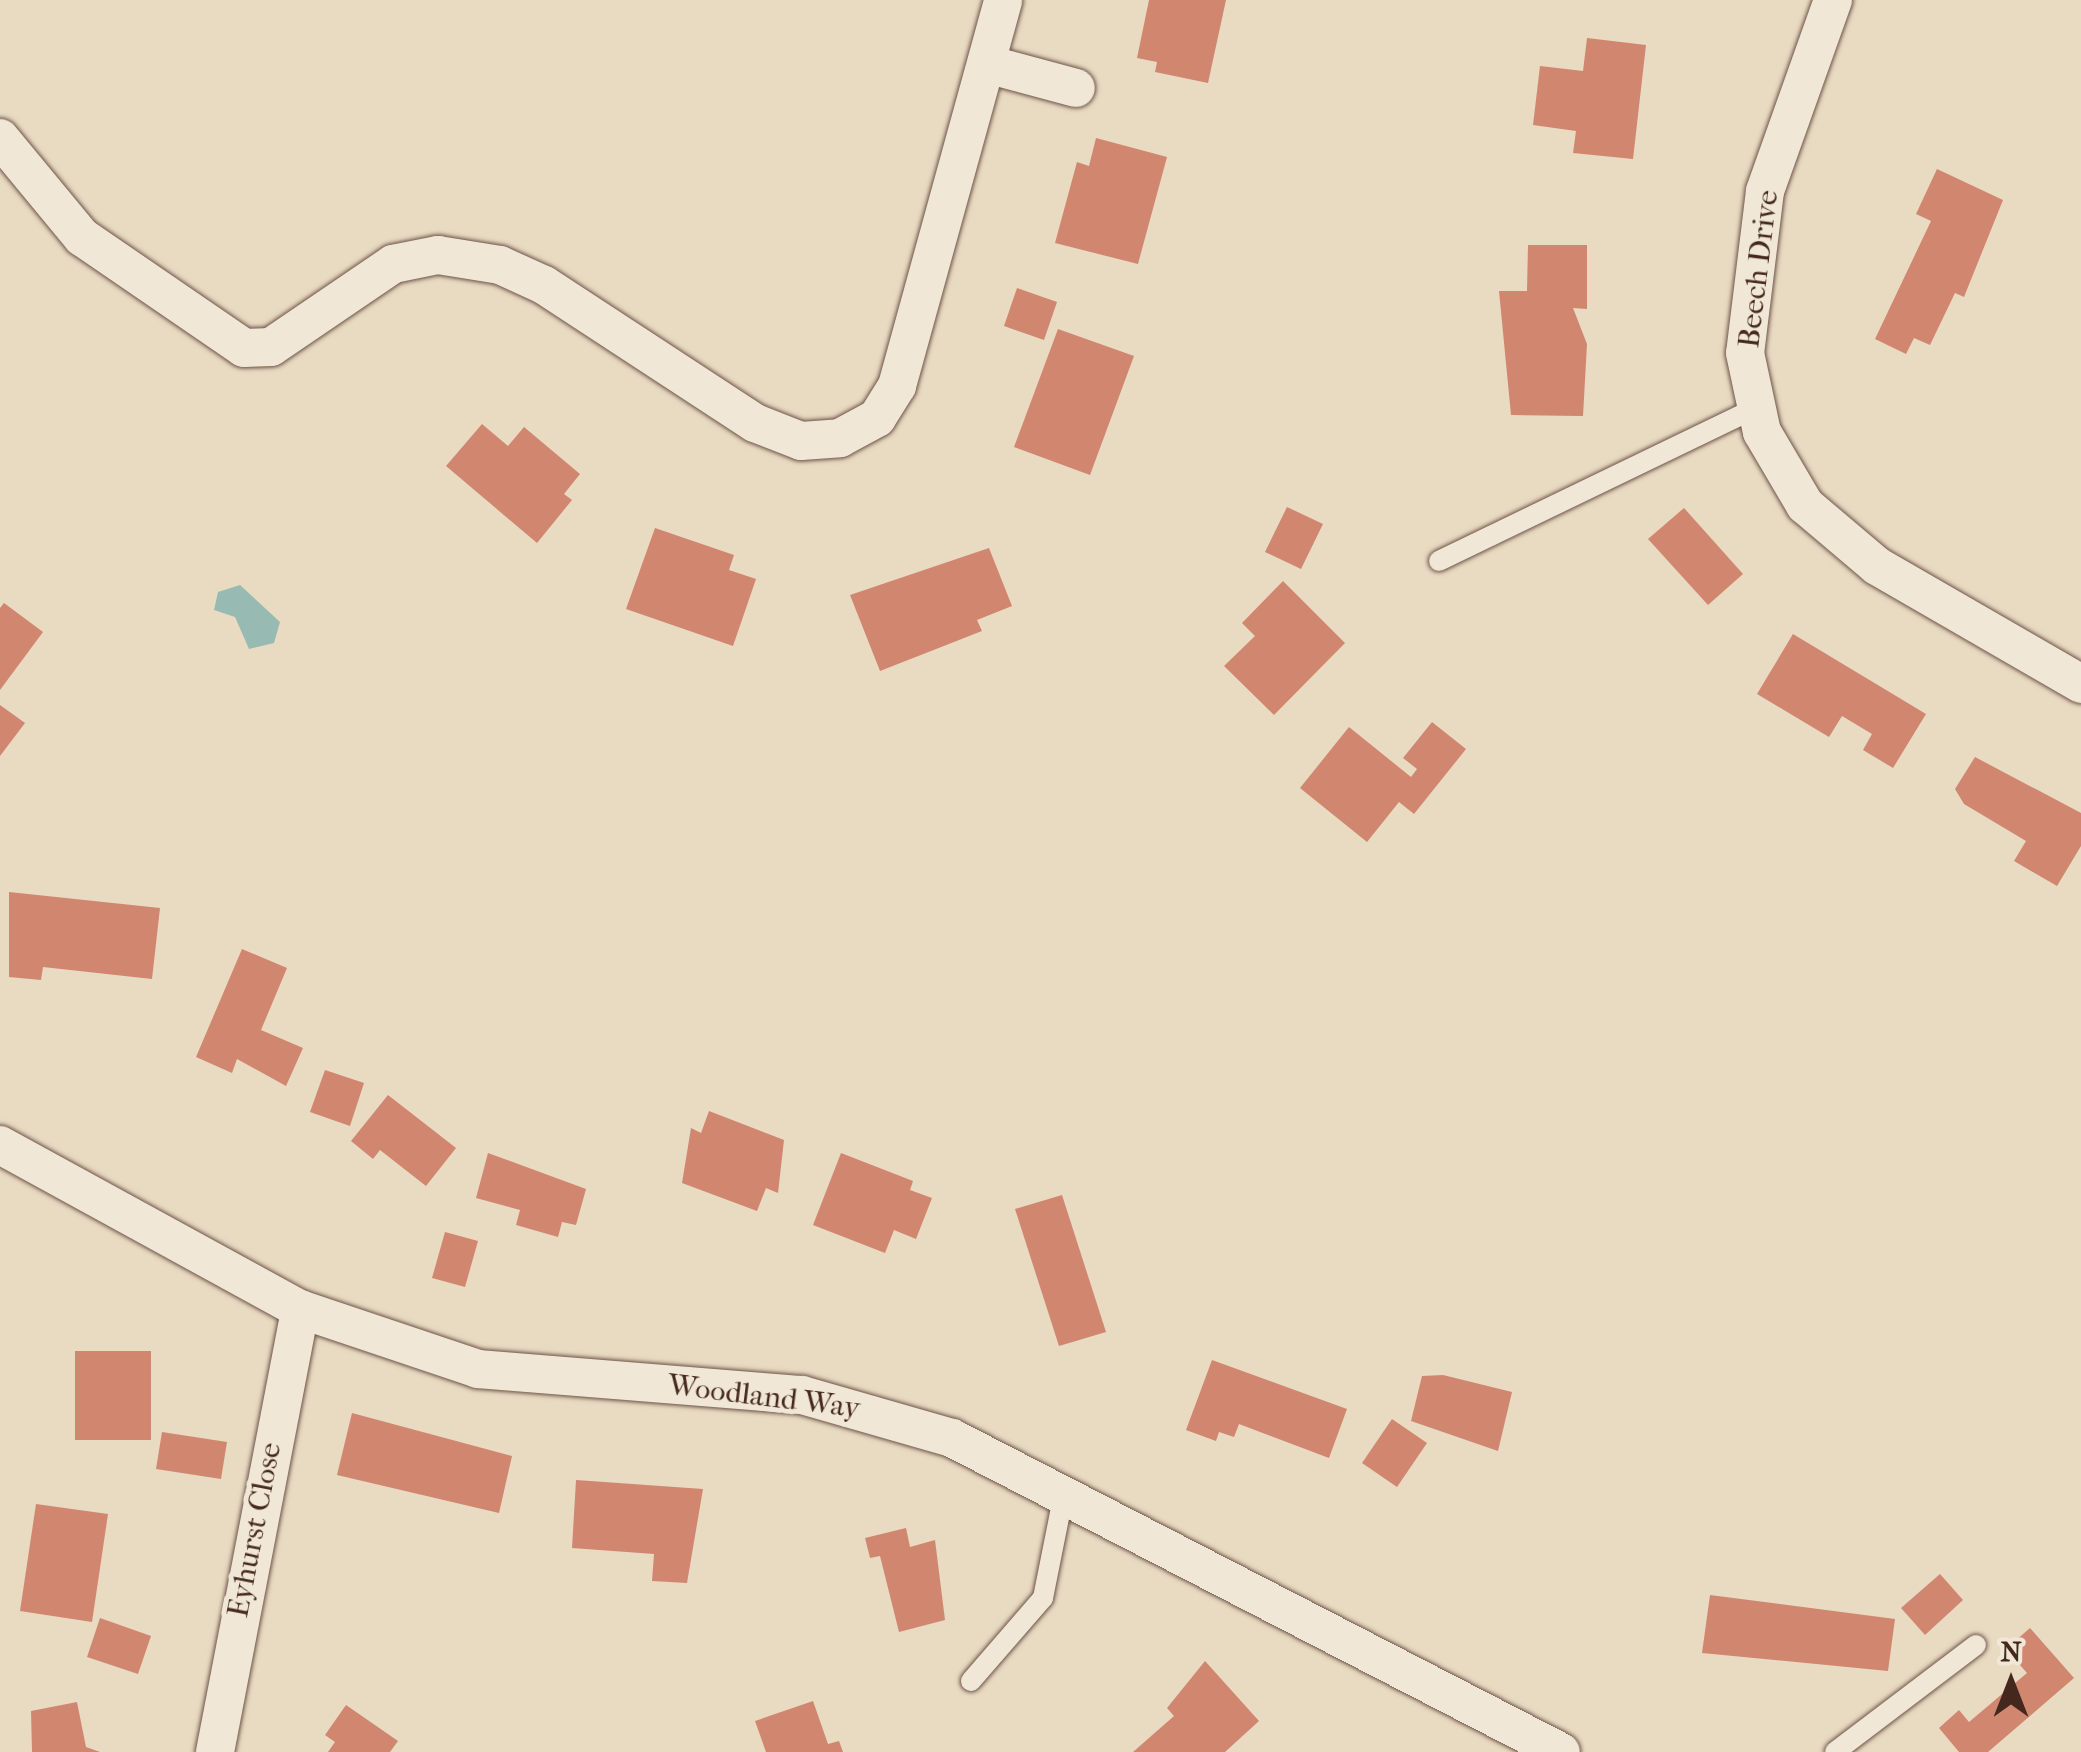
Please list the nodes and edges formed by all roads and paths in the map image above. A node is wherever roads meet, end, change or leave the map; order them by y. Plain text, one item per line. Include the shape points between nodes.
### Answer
1 (1004, 0) edge
2 (1834, 0) edge
3 (987, 64) junction
4 (1076, 88) dead end
5 (0, 138) edge
6 (1756, 408) junction
7 (1439, 562) dead end
8 (2081, 684) edge
9 (0, 1145) edge
10 (300, 1310) junction
11 (1064, 1493) junction
12 (1976, 1645) dead end
13 (971, 1681) dead end
14 (215, 1752) edge
15 (1560, 1752) edge
16 (1835, 1752) edge

1 - 3 street
2 - 6 street, Beech Drive via 1765,191 1745,353
3 - 4 street
3 - 5 street via 898,386 877,418 840,438 801,441 755,423 544,286 500,265 438,254 393,264 271,346 244,348 82,237
6 - 7 lane
6 - 8 street, Beech Drive via 1762,432 1820,517 1877,566
9 - 10 street, Woodland Way
10 - 11 street, Woodland Way via 478,1369 802,1395 880,1411
10 - 14 street, Eyhurst Close
11 - 13 lane via 1044,1598
11 - 15 street, Woodland Way
12 - 16 lane

